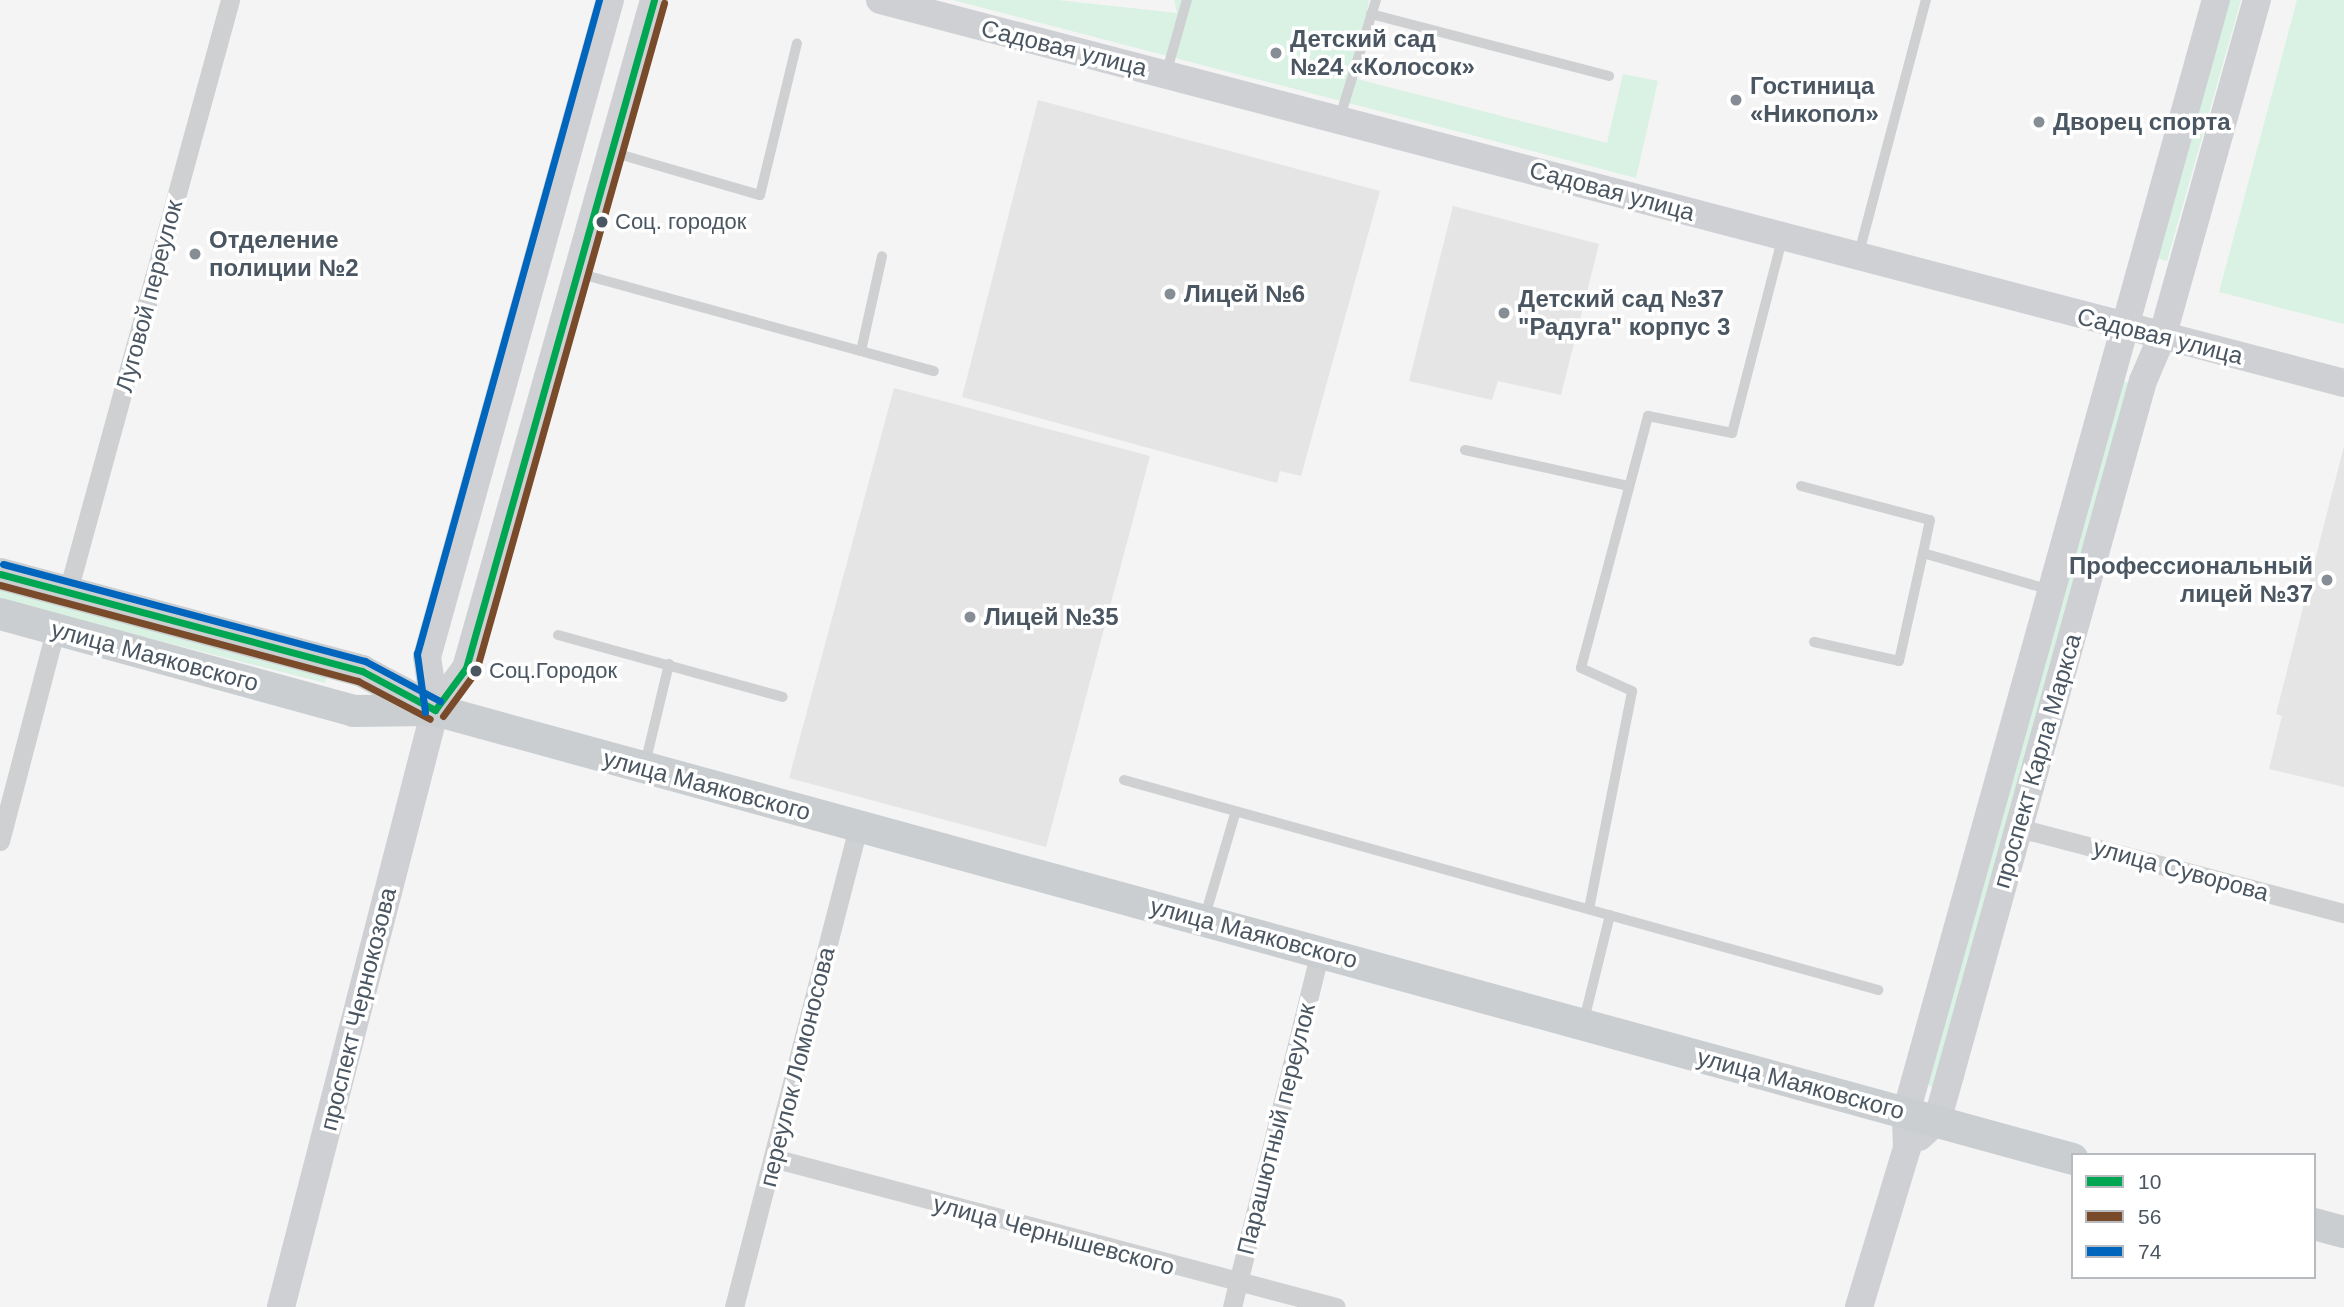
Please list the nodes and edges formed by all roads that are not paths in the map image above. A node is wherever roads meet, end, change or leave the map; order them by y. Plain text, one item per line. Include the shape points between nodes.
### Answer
1 (230, 0) edge
2 (610, 0) edge
3 (653, 0) edge
4 (880, 0) edge
5 (1187, 0) edge
6 (1376, 0) edge
7 (1926, 0) edge
8 (2217, 0) edge
9 (2257, 0) edge
10 (1371, 15) junction
11 (797, 43) dead end
12 (1166, 74) junction
13 (1609, 76) dead end
14 (1340, 117) junction
15 (611, 151) junction
16 (1782, 237) junction
17 (882, 257) dead end
18 (1858, 257) junction
19 (577, 272) junction
20 (2126, 328) junction
21 (2163, 334) junction
22 (861, 351) junction
23 (934, 371) dead end
24 (2344, 383) edge
25 (1465, 450) dead end
26 (1629, 486) junction
27 (1801, 486) dead end
28 (1923, 553) junction
29 (0, 574) edge
30 (68, 591) junction
31 (2054, 591) junction
32 (0, 614) edge
33 (56, 628) junction
34 (558, 635) dead end
35 (1814, 642) dead end
36 (669, 664) junction
37 (783, 697) dead end
38 (435, 710) junction
39 (644, 767) junction
40 (1124, 780) dead end
41 (1236, 811) junction
42 (858, 826) junction
43 (2019, 828) junction
44 (0, 841) edge
45 (1589, 909) junction
46 (2344, 913) edge
47 (1611, 915) junction
48 (1204, 919) junction
49 (1320, 951) junction
50 (1878, 990) dead end
51 (1584, 1024) junction
52 (1906, 1113) junction
53 (1937, 1121) junction
54 (1907, 1148) junction
55 (2071, 1157) edge
56 (774, 1158) junction
57 (2316, 1225) edge
58 (2344, 1232) edge
59 (1238, 1286) junction
60 (281, 1307) edge
61 (734, 1307) edge
62 (1232, 1307) edge
63 (1336, 1307) edge
64 (1859, 1307) edge

1 - 30 street, Луговой переулок
2 - 38 street, проспект Чернокозова via 427,657
3 - 15 street, проспект Чернокозова
4 - 12 street, Садовая улица
5 - 12 lane
6 - 10 lane
7 - 18 lane
8 - 20 street, проспект Карла Маркса
9 - 21 street, проспект Карла Маркса
10 - 13 lane
10 - 14 lane
11 - 15 lane via 760,195
12 - 14 street, Садовая улица
14 - 16 street, Садовая улица
15 - 19 street, проспект Чернокозова
16 - 18 street, Садовая улица
16 - 26 lane via 1732,433 1647,416
17 - 22 lane
18 - 20 street, Садовая улица
19 - 22 lane
19 - 38 street, проспект Чернокозова via 466,668
20 - 21 street, Садовая улица
20 - 31 street, проспект Карла Маркса
21 - 24 street, Садовая улица
21 - 43 street, проспект Карла Маркса via 2143,381
22 - 23 lane
25 - 26 lane
26 - 45 lane via 1581,668 1632,691
27 - 28 lane via 1930,520
28 - 31 lane
28 - 35 lane via 1899,661
29 - 30 main road, улица Маяковского
30 - 38 main road, улица Маяковского via 362,671
31 - 52 street, проспект Карла Маркса
32 - 33 main road, улица Маяковского
33 - 38 main road, улица Маяковского via 354,710
33 - 44 street
34 - 36 lane
36 - 37 lane
36 - 39 lane
38 - 39 main road, улица Маяковского
38 - 60 street, проспект Чернокозова
39 - 42 main road, улица Маяковского
40 - 41 lane
41 - 45 lane
41 - 48 lane
42 - 48 main road, улица Маяковского
42 - 56 street, переулок Ломоносова
43 - 46 street, улица Суворова
43 - 53 street, проспект Карла Маркса
45 - 47 lane
47 - 50 lane
47 - 51 lane
48 - 49 main road, улица Маяковского
49 - 51 main road, улица Маяковского
49 - 59 street, Парашютный переулок
51 - 52 main road, улица Маяковского
52 - 53 main road, улица Маяковского
52 - 54 street, проспект Карла Маркса
53 - 54 street
53 - 55 main road, улица Маяковского
54 - 64 street, проспект Карла Маркса
56 - 59 street, улица Чернышевского
56 - 61 street, переулок Ломоносова
57 - 58 main road
59 - 62 street, Парашютный переулок
59 - 63 street, улица Чернышевского

